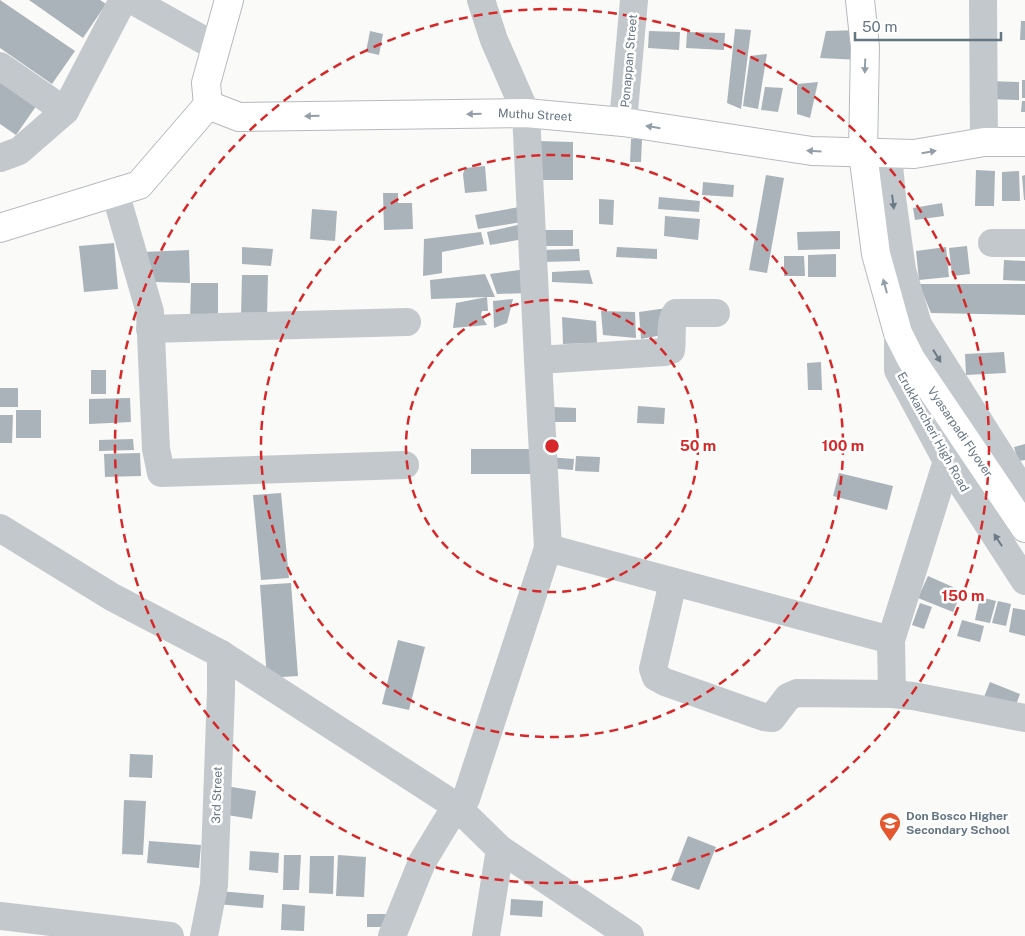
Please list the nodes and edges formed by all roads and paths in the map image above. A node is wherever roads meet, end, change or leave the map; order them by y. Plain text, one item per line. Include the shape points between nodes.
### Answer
1 (123, 0) edge
2 (132, 0) edge
3 (229, 0) edge
4 (481, 0) edge
5 (634, 0) edge
6 (860, 0) edge
7 (983, 0) edge
8 (216, 47) junction
9 (0, 66) edge
10 (208, 105) junction
11 (65, 111) junction
12 (526, 113) junction
13 (623, 122) junction
14 (984, 142) junction
15 (1025, 142) edge
16 (875, 153) junction
17 (0, 158) edge
18 (115, 192) junction
19 (0, 228) edge
20 (992, 243) dead end
21 (1025, 243) edge
22 (716, 313) dead end
23 (406, 322) dead end
24 (150, 329) junction
25 (898, 333) junction
26 (538, 360) junction
27 (947, 461) junction
28 (405, 465) dead end
29 (1025, 494) edge
30 (0, 528) edge
31 (1025, 528) edge
32 (548, 548) junction
33 (1025, 581) edge
34 (673, 582) junction
35 (891, 640) junction
36 (221, 654) junction
37 (892, 694) junction
38 (1025, 718) edge
39 (456, 806) junction
40 (500, 849) junction
41 (0, 916) edge
42 (170, 936) edge
43 (204, 936) edge
44 (392, 936) edge
45 (486, 936) edge
46 (630, 936) edge

1 - 11 street
2 - 8 street
3 - 8 main road
4 - 12 street via 494,40
5 - 13 street, Ponappan Street
6 -> 16 main road, Erukkancheri High Road
7 - 14 street
8 - 10 main road via 206,83
9 - 11 street
12 -> 10 main road, Muthu Street via 239,117
10 - 18 main road via 139,185
11 - 17 street via 19,151
12 - 13 main road, Muthu Street
12 - 26 street
16 -> 13 main road, Muthu Street via 812,151
14 - 15 main road, Muthu Street
16 -> 14 main road, Muthu Street via 914,154
25 -> 16 main road, Erukkancheri High Road via 876,254
16 -> 29 street via 892,198 902,270 918,325
18 - 19 main road
18 - 24 street via 150,312
20 - 21 street
22 - 26 street via 676,313 672,319 670,350 664,352
23 - 24 street
24 - 28 street via 156,449 161,473
25 - 27 street, Erukkancheri High Road via 898,370
25 - 31 main road, Vyasarpadi Flyover via 911,359
26 - 32 street
33 -> 27 street, Erukkancheri High Road
27 - 35 street
30 - 36 street via 112,597
32 - 34 street
32 - 39 street via 466,799
34 - 35 street
34 - 37 street via 653,669 656,677 664,682 772,718 788,697 797,693
35 - 37 street
36 - 39 street
36 - 43 street, 3rd Street via 214,885
37 - 38 street
39 - 40 street
39 - 44 street via 422,862
40 - 45 street
40 - 46 street
41 - 42 street

